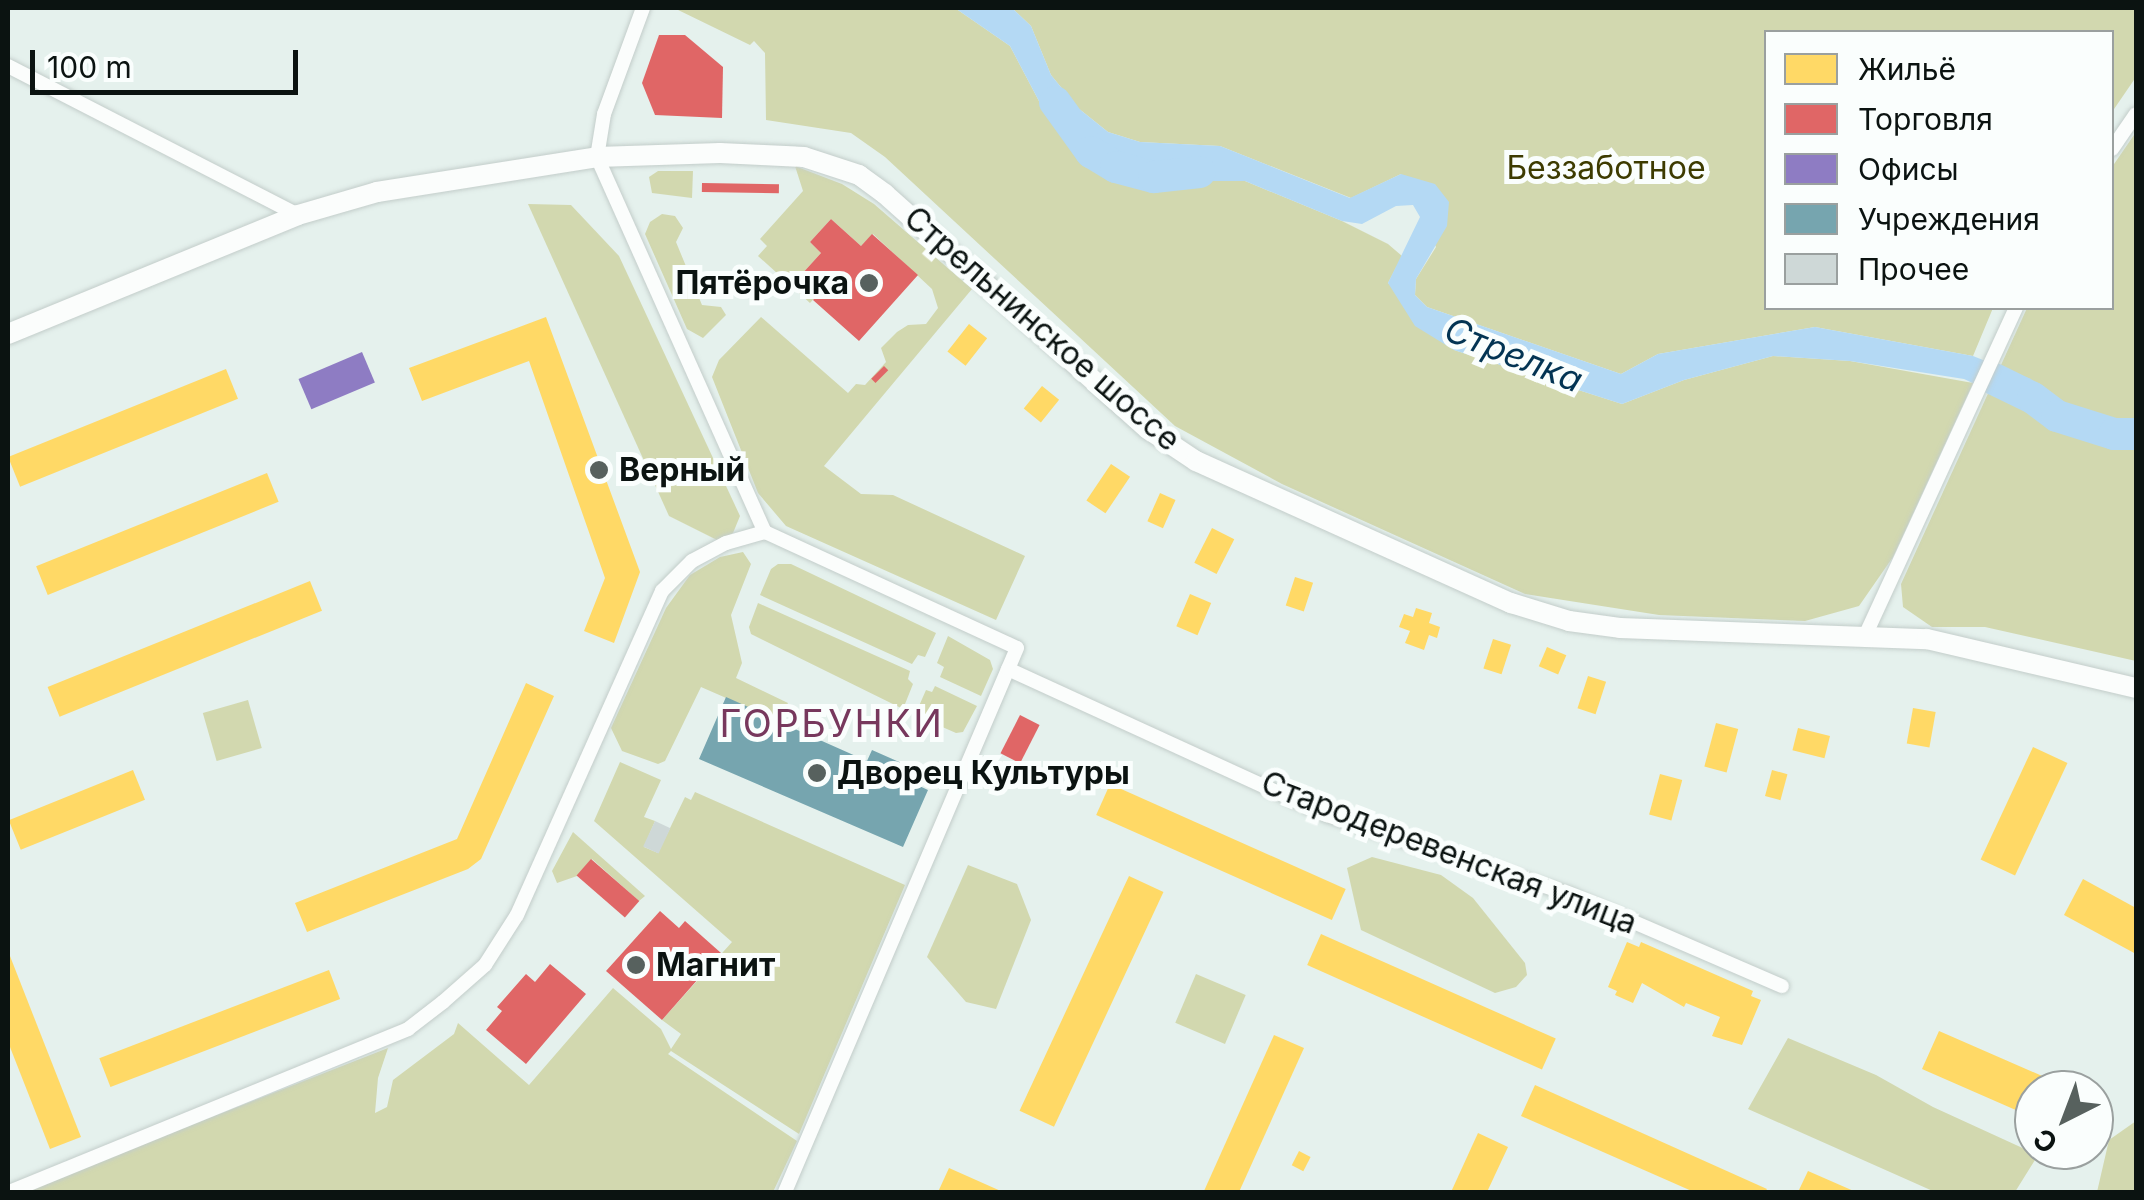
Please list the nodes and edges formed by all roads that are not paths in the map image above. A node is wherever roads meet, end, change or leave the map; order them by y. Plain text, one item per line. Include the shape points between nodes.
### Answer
1 (642, 8) edge
2 (8, 66) edge
3 (2136, 114) edge
4 (2114, 147) edge
5 (596, 156) junction
6 (298, 216) junction
7 (2015, 310) edge
8 (8, 334) edge
9 (765, 532) junction
10 (1865, 636) junction
11 (1008, 669) junction
12 (2136, 688) edge
13 (1782, 986) dead end
14 (9, 1192) edge
15 (785, 1192) edge

1 - 5 street
2 - 6 street
3 - 4 street
5 - 6 main road, Стрельнинское шоссе via 377,192
5 - 9 street
5 - 10 main road, Стрельнинское шоссе via 804,157 859,175 1148,429 1196,461 1511,602 1569,622 1620,628
6 - 8 main road, Стрельнинское шоссе
7 - 10 street
9 - 11 street via 1018,648
9 - 14 street via 692,561 662,591 501,945 443,1002 375,1044
10 - 12 main road, Стрельнинское шоссе via 1942,642
11 - 13 street, Стародеревенская улица via 1328,815 1569,894
11 - 15 street

